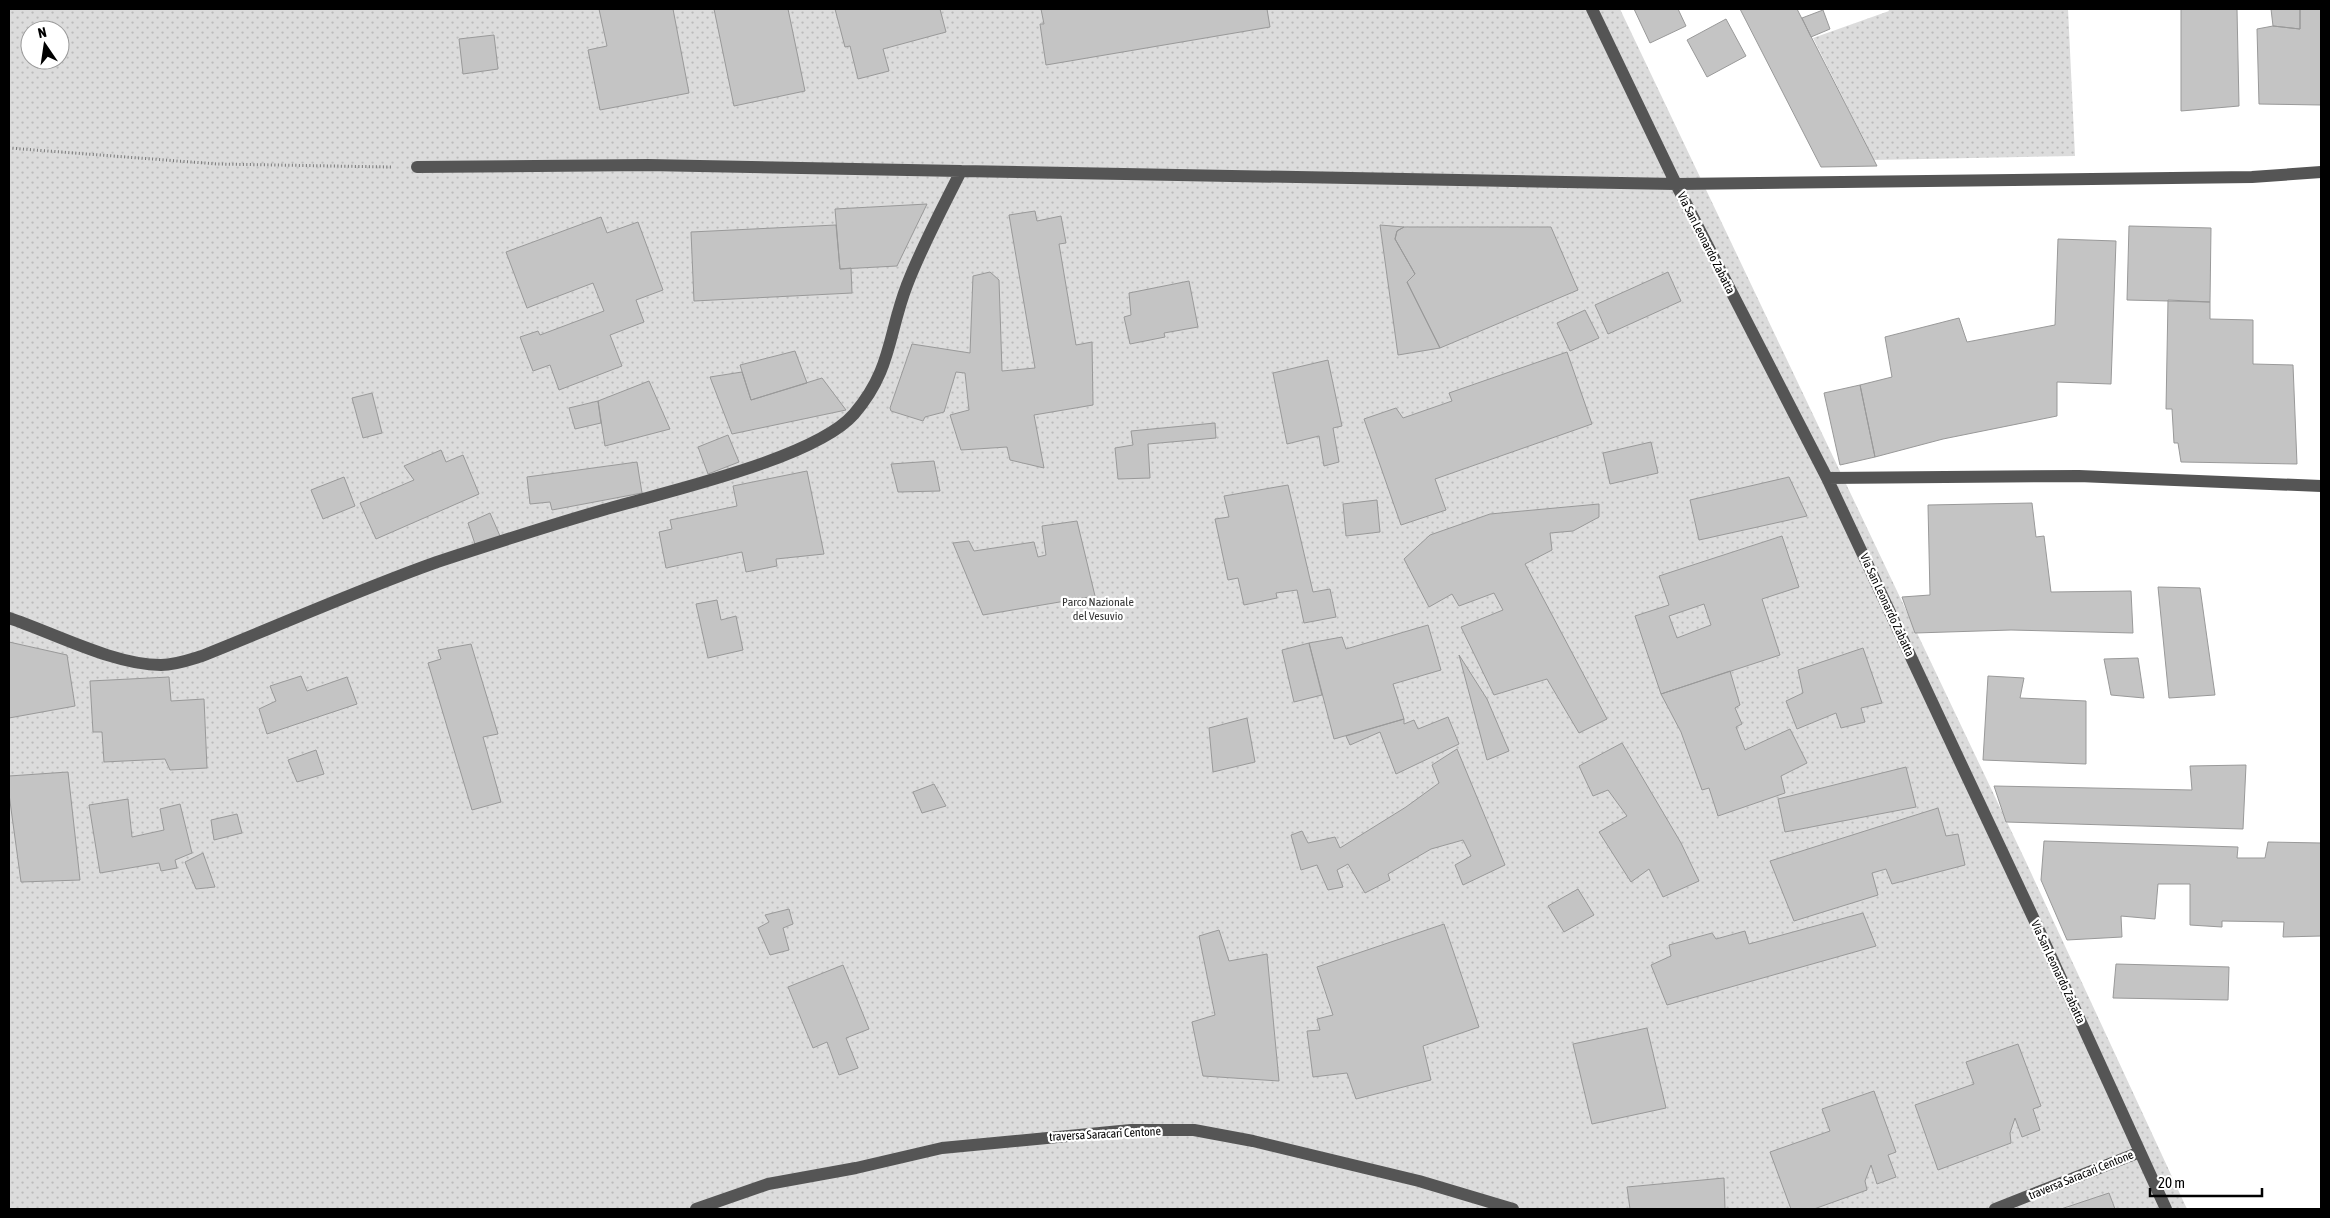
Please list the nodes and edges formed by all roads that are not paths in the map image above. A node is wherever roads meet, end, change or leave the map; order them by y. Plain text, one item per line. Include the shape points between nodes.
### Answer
1 (1592, 9) edge
2 (417, 167) road end
3 (961, 172) junction
4 (2321, 172) edge
5 (1676, 184) junction
6 (1827, 478) junction
7 (2321, 486) edge
8 (9, 618) edge
9 (2140, 1152) junction
10 (696, 1209) edge
11 (1513, 1209) edge
12 (1995, 1209) edge
13 (2166, 1209) edge

1 - 5 street, Via San Leonardo Zabatta
2 - 3 street via 648,165
3 - 5 street
3 - 8 street via 920,251 906,288 888,357 873,390 853,416 822,439 722,475 435,563 180,662 161,665 110,655
4 - 5 street via 2252,177
5 - 6 street, Via San Leonardo Zabatta
6 - 7 street via 2079,476
6 - 9 street, Via San Leonardo Zabatta
9 - 12 street, traversa Saracari Centone
9 - 13 street, Via San Leonardo Zabatta
10 - 11 street, traversa Saracari Centone via 768,1184 942,1148 1131,1130 1194,1130 1253,1140 1419,1181

